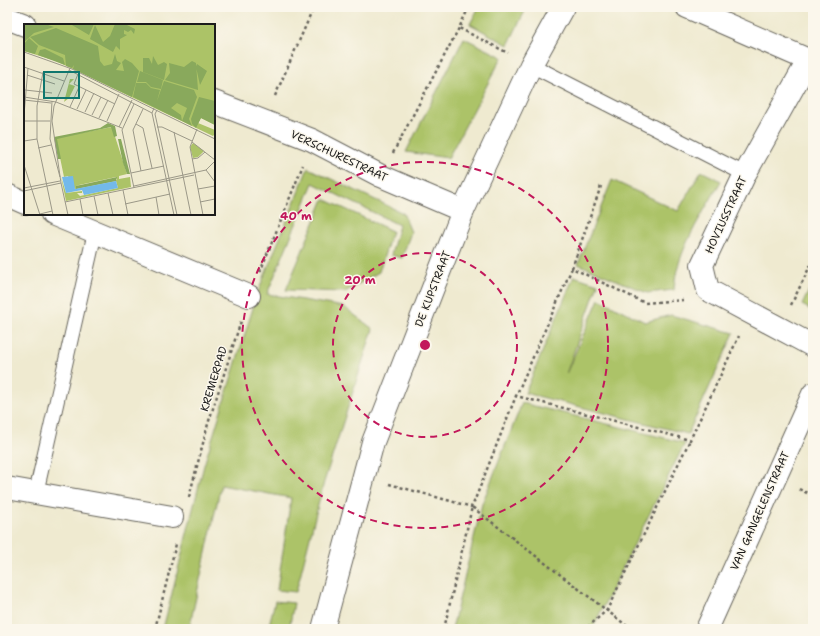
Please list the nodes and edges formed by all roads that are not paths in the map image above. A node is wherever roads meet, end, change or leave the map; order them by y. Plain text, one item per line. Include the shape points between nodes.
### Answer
1 (563, 7) edge
2 (687, 7) edge
3 (7, 18) edge
4 (24, 25) edge
5 (811, 60) edge
6 (531, 65) junction
7 (215, 102) edge
8 (745, 174) junction
9 (7, 195) edge
10 (24, 203) edge
11 (463, 211) junction
12 (54, 215) edge
13 (95, 232) junction
14 (246, 294) road end
15 (813, 346) edge
16 (813, 394) edge
17 (7, 488) edge
18 (36, 493) junction
19 (180, 510) road end
20 (323, 629) edge
21 (707, 629) edge

1 - 6 street, DE KUPSTRAAT
2 - 5 street
3 - 4 street
5 - 8 street, HOVIUSSTRAAT
6 - 8 lane
6 - 11 street, DE KUPSTRAAT
7 - 11 street, VERSCHURESTRAAT via 312,140 381,176
8 - 15 street, HOVIUSSTRAAT via 702,265 708,290
9 - 10 street
11 - 20 street, DE KUPSTRAAT via 373,442
12 - 13 street
13 - 14 street
13 - 18 lane
16 - 21 street, VAN GANGELENSTRAAT
17 - 18 street
18 - 19 street

